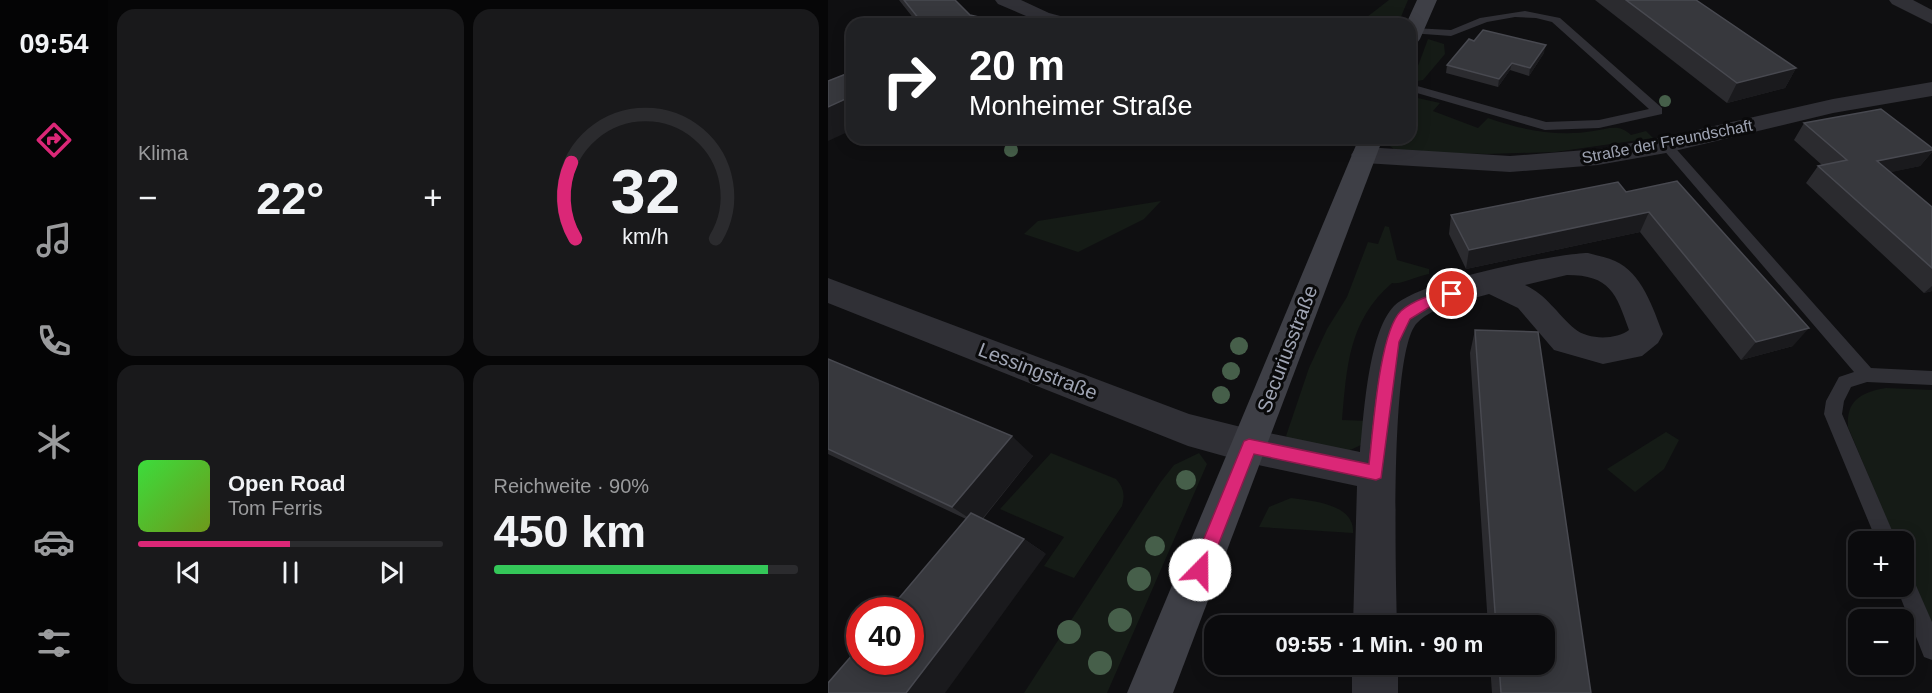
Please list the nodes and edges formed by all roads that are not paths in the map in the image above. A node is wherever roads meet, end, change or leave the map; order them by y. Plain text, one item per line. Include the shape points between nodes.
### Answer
1 (1005, 0) edge
2 (1427, 0) edge
3 (1899, 0) edge
4 (1046, 18) edge
5 (1932, 18) edge
6 (1416, 26) edge
7 (1416, 35) edge
8 (1416, 89) edge
9 (1932, 89) edge
10 (1666, 145) junction
11 (1367, 146) edge
12 (1491, 282) dead end
13 (828, 290) edge
14 (1867, 375) junction
15 (1932, 378) edge
16 (1249, 446) junction
17 (1376, 473) junction
18 (1882, 531) edge
19 (1911, 597) edge
20 (1375, 615) edge
21 (1932, 649) edge
22 (1375, 675) edge
23 (1150, 693) edge
24 (1375, 693) edge

1 - 4 street
2 - 6 street
3 - 5 street
7 - 8 lane via 1455,32 1474,23 1523,13 1540,14 1556,20 1658,111 1599,124 1545,126
9 - 10 street, Straße der Freundschaft via 1833,106
10 - 11 street, Straße der Freundschaft via 1598,157 1510,164
10 - 14 lane
11 - 16 street, Securiusstraße
12 - 17 street via 1432,299 1405,316 1392,342
13 - 16 street, Lessingstraße via 1188,430
14 - 15 lane
14 - 18 lane via 1845,382 1833,414
16 - 17 street, Lessingstraße
16 - 23 street, Securiusstraße
17 - 20 street
19 - 21 lane
22 - 24 street

